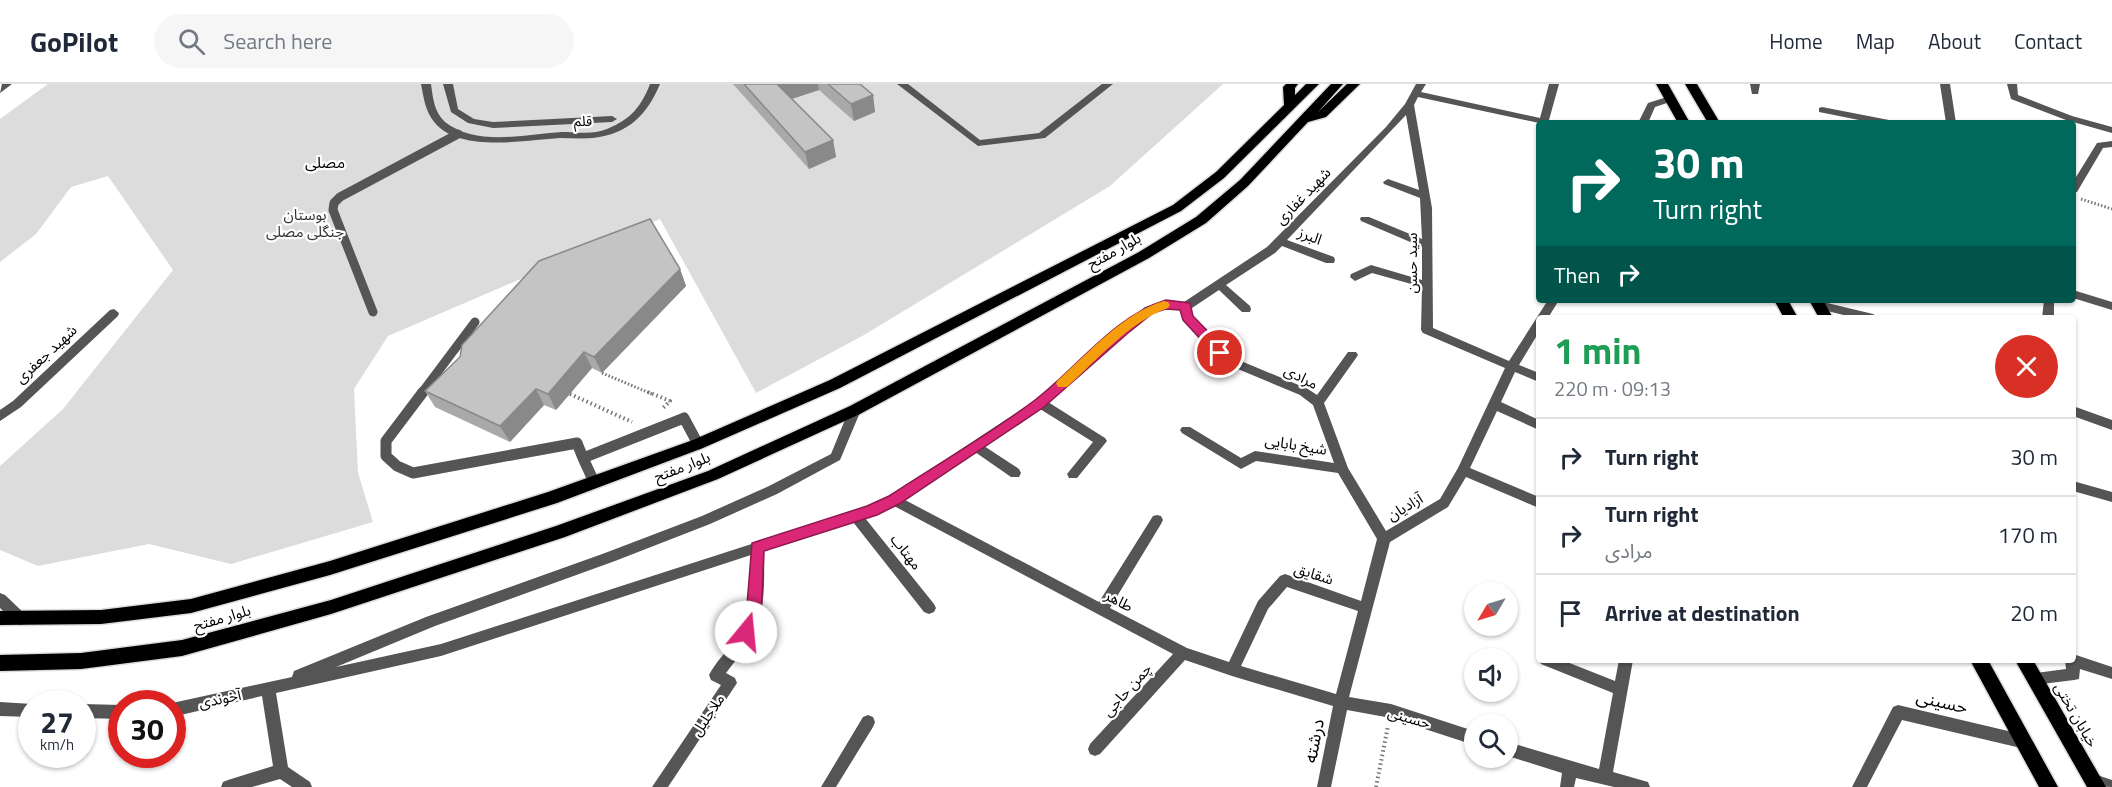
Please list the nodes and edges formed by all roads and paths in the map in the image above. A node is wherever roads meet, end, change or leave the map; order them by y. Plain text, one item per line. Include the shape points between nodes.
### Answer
1 (7, 84) edge
2 (426, 84) edge
3 (448, 84) edge
4 (655, 84) edge
5 (902, 84) edge
6 (1108, 84) edge
7 (1337, 84) edge
8 (1354, 84) edge
9 (1421, 84) edge
10 (1554, 84) edge
11 (1662, 84) edge
12 (1691, 84) edge
13 (1945, 84) edge
14 (2012, 84) edge
15 (1290, 85) edge
16 (1310, 87) edge
17 (0, 90) edge
18 (1415, 94) junction
19 (1670, 99) junction
20 (1290, 105) junction
21 (1409, 105) junction
22 (1821, 110) dead end
23 (1538, 120) edge
24 (1548, 120) edge
25 (1644, 120) edge
26 (1682, 120) edge
27 (1712, 120) edge
28 (1873, 120) edge
29 (1950, 120) edge
30 (1300, 123) junction
31 (2112, 130) edge
32 (458, 134) junction
33 (604, 134) junction
34 (2112, 144) edge
35 (1388, 182) dead end
36 (2076, 185) edge
37 (1425, 196) junction
38 (2076, 198) edge
39 (2112, 209) edge
40 (1365, 219) dead end
41 (1280, 241) junction
42 (1427, 245) junction
43 (1330, 260) dead end
44 (1355, 278) dead end
45 (1218, 284) junction
46 (1427, 285) junction
47 (2076, 295) edge
48 (1838, 304) edge
49 (1186, 306) junction
50 (2112, 306) edge
51 (1246, 309) dead end
52 (373, 312) dead end
53 (114, 313) dead end
54 (1866, 315) edge
55 (475, 322) dead end
56 (1536, 328) edge
57 (1352, 355) dead end
58 (1512, 366) junction
59 (602, 373) dead end
60 (1536, 377) edge
61 (570, 394) dead end
62 (670, 401) dead end
63 (1318, 402) junction
64 (1040, 404) junction
65 (1494, 404) junction
66 (855, 410) junction
67 (2076, 412) edge
68 (0, 416) edge
69 (1536, 424) edge
70 (640, 426) dead end
71 (2112, 426) edge
72 (1186, 430) dead end
73 (698, 444) junction
74 (975, 446) junction
75 (583, 458) junction
76 (1342, 469) junction
77 (1463, 470) junction
78 (1015, 473) dead end
79 (1073, 474) dead end
80 (594, 482) junction
81 (2076, 487) edge
82 (2112, 497) edge
83 (894, 500) junction
84 (1536, 502) edge
85 (856, 516) junction
86 (1157, 520) dead end
87 (1384, 540) junction
88 (757, 547) junction
89 (0, 599) edge
90 (929, 608) dead end
91 (1365, 608) junction
92 (1101, 610) junction
93 (0, 618) edge
94 (21, 619) junction
95 (1183, 653) junction
96 (2076, 661) edge
97 (0, 663) edge
98 (1553, 663) edge
99 (1626, 663) edge
100 (1982, 663) edge
101 (2026, 663) edge
102 (2072, 663) edge
103 (1232, 670) junction
104 (2112, 673) edge
105 (2034, 678) junction
106 (268, 689) junction
107 (1621, 690) junction
108 (1341, 702) junction
109 (186, 707) edge
110 (0, 709) edge
111 (18, 710) edge
112 (1391, 711) junction
113 (868, 722) dead end
114 (1464, 735) edge
115 (2025, 742) junction
116 (1095, 749) dead end
117 (1518, 752) edge
118 (1570, 769) junction
119 (281, 771) junction
120 (1605, 776) junction
121 (2095, 784) edge
122 (228, 787) edge
123 (305, 787) edge
124 (659, 787) edge
125 (828, 787) edge
126 (1324, 787) edge
127 (1376, 787) edge
128 (1567, 787) edge
129 (1643, 787) edge
130 (1859, 787) edge
131 (2049, 787) edge
132 (2112, 787) edge

1 - 17 street
2 - 32 street, قلم via 433,114 445,128
3 - 33 street, قلم via 454,110 471,121 493,125 612,119
4 - 33 street via 646,106 632,119
5 - 6 street via 978,142 1042,136
7 - 30 main road, بلوار مفتح
8 - 30 main road via 1322,114
9 - 18 street, شهید غفاری
10 - 24 street
11 - 19 main road
12 - 27 main road
13 - 29 street
14 - 31 street via 2014,97
15 - 20 main road
16 - 20 main road, بلوار مفتح
18 - 21 street, شهید غفاری
18 - 23 street
19 - 25 street via 1651,105
19 - 26 main road
20 - 73 main road, بلوار مفتح via 1220,174 1177,208 835,384
21 - 37 street, سید حسن
21 - 41 street, شهید غفاری
22 - 28 street
30 - 66 main road, بلوار مفتح via 1244,183 1201,220 1144,255
32 - 33 street, قلم via 514,139
32 - 52 lane via 334,203 333,210
34 - 36 street via 2100,145
35 - 37 street
37 - 42 street, سید حسن
38 - 39 path
40 - 42 street
41 - 43 street, البرز
41 - 45 street, شهید غفاری via 1254,263
42 - 46 street, سید حسن
44 - 46 street via 1371,269
45 - 49 street, شهید غفاری
45 - 51 street
46 - 58 street, سید حسن via 1427,330
47 - 50 street
48 - 54 street
49 - 63 street, مرادی via 1187,317 1220,353
49 - 64 street via 1166,304 1149,310
53 - 68 street, شهید جعفری
55 - 75 lane via 387,441 386,456 413,473 577,443
56 - 58 street, آزادیان
57 - 63 street
58 - 60 street
58 - 65 street, آزادیان
59 - 62 path
61 - 70 path
63 - 76 street, مرادی
64 - 74 street
64 - 79 street via 1101,441
65 - 69 street
65 - 77 street, آزادیان
66 - 97 main road, بلوار مفتح via 713,475 592,520 331,607 182,648 81,662
66 - 106 street via 836,457 773,490 621,553 431,621
67 - 71 street
72 - 76 street, شیخ بابایی via 1241,464 1255,456
73 - 75 lane via 684,418
73 - 80 main road, بلوار مفتح
74 - 78 street
74 - 83 street
75 - 80 lane
76 - 87 street, مرادی
77 - 84 street
77 - 87 street, آزادیان via 1444,503
80 - 94 main road, بلوار مفتح via 330,568 191,606 101,617
81 - 82 street
83 - 85 street
83 - 92 street, طاهر
85 - 88 street
85 - 90 street, مهتاب
86 - 92 street
87 - 91 street, آزادیان
88 - 106 street via 441,650
88 - 124 street, ملاجلیل via 753,618 716,675 730,683
89 - 94 street
91 - 103 street, شقایق via 1285,580 1263,605
91 - 108 street, آزادیان
92 - 95 street, طاهر
93 - 94 main road, بلوار مفتح
95 - 103 street, طاهر
95 - 116 street, چمن حاجی
96 - 104 street
98 - 107 street
99 - 107 street
100 - 115 main road
101 - 105 main road, خیابان تختی
102 - 105 street via 2074,674
103 - 108 street, طاهر
105 - 121 main road, خیابان تختی
106 - 109 street, آخوندی
106 - 119 street
107 - 120 street
108 - 112 street, حسینی
108 - 126 street, درشته
110 - 111 street
112 - 114 street, حسینی
112 - 127 path
113 - 125 street
115 - 130 street, حسینی via 1898,712
115 - 131 main road
117 - 118 street
118 - 120 street
118 - 128 street
119 - 122 street
119 - 123 street
120 - 129 street
121 - 132 street

